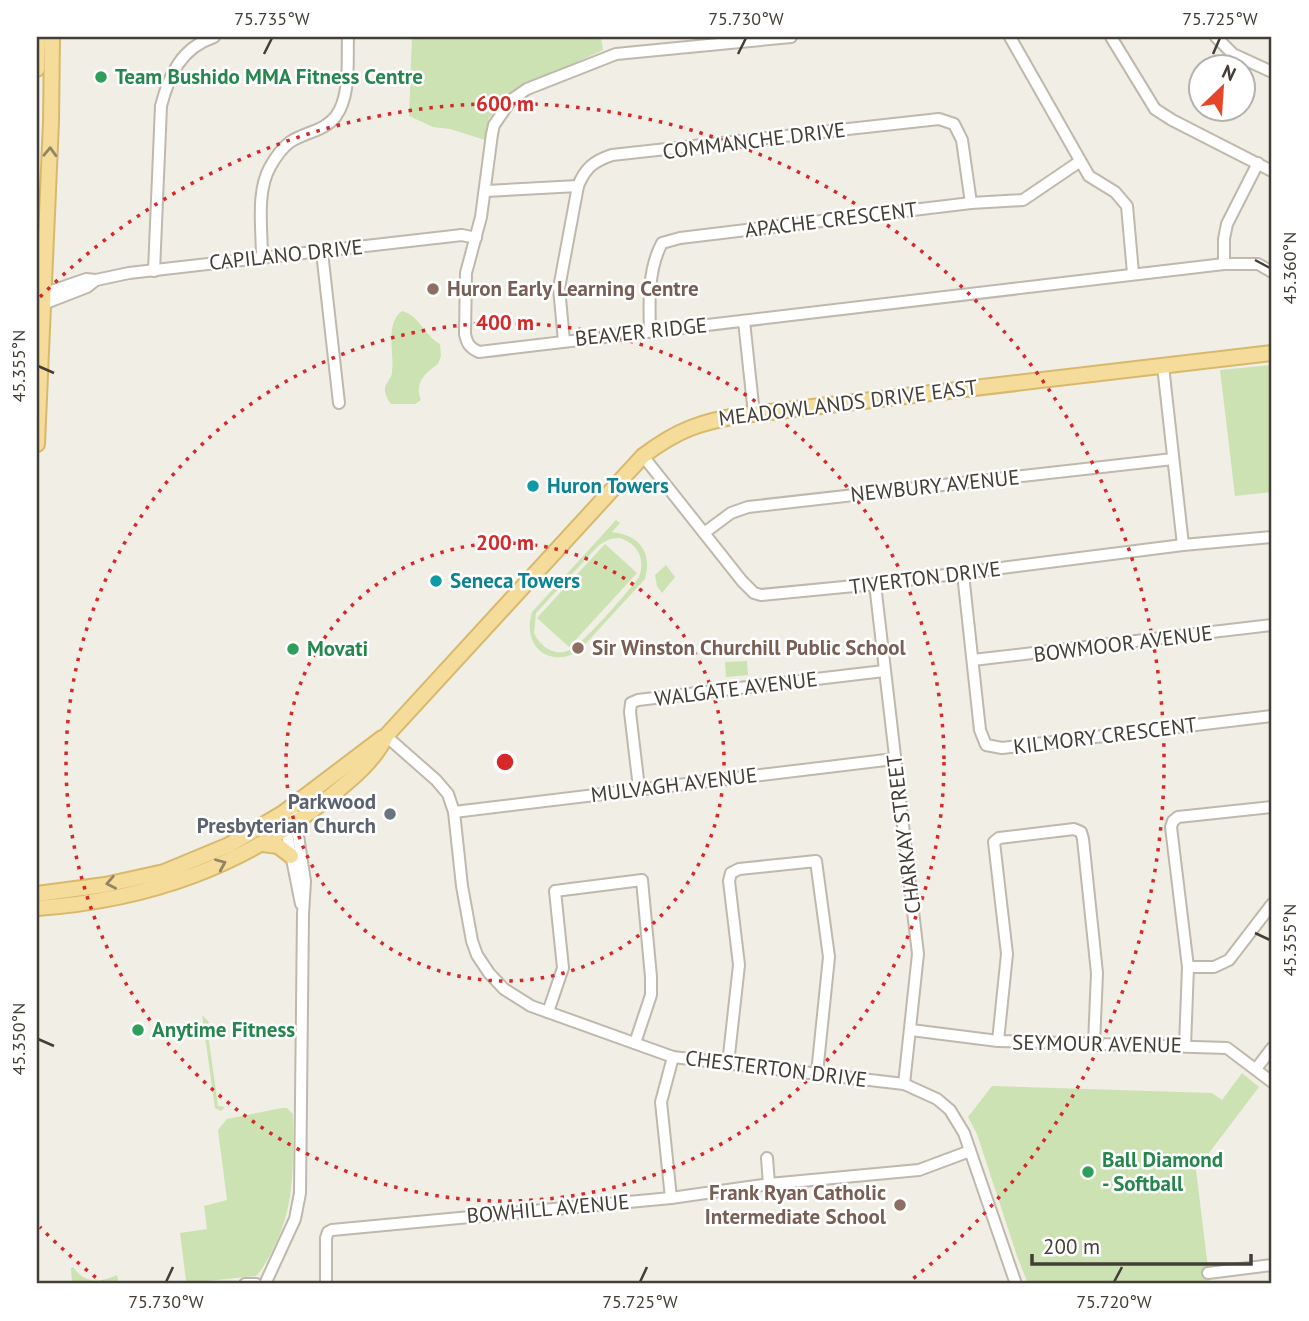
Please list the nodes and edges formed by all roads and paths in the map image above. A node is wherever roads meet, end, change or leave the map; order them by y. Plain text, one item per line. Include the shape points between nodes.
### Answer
1 (38, 37) edge
2 (52, 37) edge
3 (57, 37) edge
4 (214, 37) edge
5 (348, 37) edge
6 (791, 37) edge
7 (1010, 37) edge
8 (1111, 37) edge
9 (1216, 37) edge
10 (761, 38) edge
11 (662, 43) edge
12 (52, 52) junction
13 (37, 69) edge
14 (1272, 72) edge
15 (1079, 162) junction
16 (1258, 163) junction
17 (1272, 171) edge
18 (578, 186) junction
19 (485, 191) junction
20 (971, 203) junction
21 (476, 238) junction
22 (322, 252) junction
23 (262, 257) junction
24 (1224, 264) junction
25 (154, 271) junction
26 (1272, 272) edge
27 (1133, 273) junction
28 (40, 300) edge
29 (744, 321) junction
30 (650, 331) junction
31 (564, 341) junction
32 (1272, 353) edge
33 (1163, 366) junction
34 (339, 403) dead end
35 (754, 414) junction
36 (37, 444) edge
37 (643, 456) junction
38 (1173, 459) junction
39 (704, 533) junction
40 (1272, 537) edge
41 (1183, 545) junction
42 (963, 574) junction
43 (875, 584) junction
44 (1272, 625) edge
45 (973, 660) junction
46 (884, 671) junction
47 (1272, 716) edge
48 (386, 736) junction
49 (894, 759) junction
50 (639, 788) junction
51 (289, 789) dead end
52 (312, 792) junction
53 (1272, 807) edge
54 (288, 810) junction
55 (454, 812) junction
56 (291, 826) junction
57 (263, 844) junction
58 (291, 856) junction
59 (37, 884) edge
60 (57, 892) junction
61 (37, 894) edge
62 (1272, 904) edge
63 (44, 908) edge
64 (303, 914) junction
65 (37, 917) edge
66 (1188, 967) junction
67 (548, 1012) junction
68 (911, 1030) junction
69 (998, 1041) junction
70 (635, 1042) junction
71 (1094, 1044) junction
72 (1185, 1046) junction
73 (1272, 1048) edge
74 (673, 1057) junction
75 (728, 1064) junction
76 (1256, 1069) junction
77 (817, 1073) junction
78 (1272, 1082) edge
79 (904, 1084) junction
80 (970, 1151) junction
81 (767, 1158) dead end
82 (769, 1184) junction
83 (671, 1198) junction
84 (1272, 1265) edge
85 (1208, 1273) dead end
86 (245, 1284) edge
87 (256, 1284) edge
88 (265, 1284) edge
89 (326, 1284) edge
90 (1016, 1284) edge

1 - 13 main road
2 - 12 main road
3 - 12 main road
4 - 25 street via 180,60 161,106
5 - 23 street via 346,83 337,115 324,127 290,142 269,169 262,201
6 - 10 street, BEAVER RIDGE
7 - 15 street
8 - 16 street via 1155,109
9 - 14 street via 1233,54
10 - 11 street, BEAVER RIDGE
11 - 19 street, BEAVER RIDGE via 607,56 511,100 494,125
28 -> 12 main road
15 - 20 street, APACHE CRESCENT via 1023,200
15 - 27 street via 1089,176 1115,192 1127,206
16 - 17 street
16 - 24 street via 1227,224
18 - 19 street
18 - 20 street, COMMANCHE DRIVE via 584,171 596,160 612,155 939,119 954,124 962,140
18 - 31 street via 559,288
19 - 21 street, BEAVER RIDGE
20 - 30 street, APACHE CRESCENT via 662,243 649,294
21 - 22 street, CAPILANO DRIVE via 463,235
21 - 31 street, BEAVER RIDGE via 466,273 467,342 472,349 479,352
22 - 23 street, CAPILANO DRIVE
22 - 34 street
23 - 25 street, CAPILANO DRIVE
24 - 26 street, BEAVER RIDGE via 1258,264
24 - 27 street, BEAVER RIDGE
25 - 28 street, CAPILANO DRIVE via 86,279
27 - 29 street, BEAVER RIDGE
28 - 36 main road
29 - 30 street, BEAVER RIDGE
29 - 35 street
30 - 31 street, BEAVER RIDGE
32 - 33 main road, MEADOWLANDS DRIVE EAST
33 - 35 main road, MEADOWLANDS DRIVE EAST
33 - 38 street
35 - 37 main road, MEADOWLANDS DRIVE EAST via 684,428
37 - 39 street, TIVERTON DRIVE
37 - 48 main road, MEADOWLANDS DRIVE EAST
38 - 39 street, NEWBURY AVENUE via 748,507
38 - 41 street
39 - 43 street, TIVERTON DRIVE via 754,593 771,596
40 - 41 street, TIVERTON DRIVE
41 - 42 street, TIVERTON DRIVE
42 - 43 street, TIVERTON DRIVE
42 - 45 street, KILMORY CRESCENT
43 - 46 street, CHARKAY STREET
44 - 45 street, BOWMOOR AVENUE
45 - 47 street, KILMORY CRESCENT via 982,739 993,748
46 - 49 street, CHARKAY STREET
46 - 50 street, WALGATE AVENUE via 631,703
48 - 52 main road, MEADOWLANDS DRIVE EAST
48 - 55 street, CHESTERTON DRIVE via 436,780 448,794
48 - 56 main road, MEADOWLANDS DRIVE EAST via 349,781
49 - 50 street, MULVAGH AVENUE
49 - 68 street, CHARKAY STREET via 918,954
50 - 55 street, MULVAGH AVENUE
51 - 52 main road via 298,794
52 - 54 main road, MEADOWLANDS DRIVE EAST
53 - 66 street via 1173,821
54 - 56 street
54 -> 60 main road, MEADOWLANDS DRIVE EAST via 229,845 164,872
55 - 67 street, CHESTERTON DRIVE via 462,886 477,955 504,989
56 - 57 main road, MEADOWLANDS DRIVE EAST
56 - 58 street
56 - 64 street via 305,881
57 - 58 main road via 278,846
63 -> 57 main road, MEADOWLANDS DRIVE EAST via 135,895
58 - 64 street
59 - 60 main road
60 - 61 main road, MEADOWLANDS DRIVE EAST
62 - 66 street via 1223,965
63 - 65 main road
64 - 88 street via 300,1193 295,1219
66 - 72 street
67 - 70 street, CHESTERTON DRIVE
67 - 70 street via 563,968 555,891 642,880 651,995
68 - 69 street, SEYMOUR AVENUE
68 - 79 street, CHARKAY STREET
69 - 71 street, SEYMOUR AVENUE
69 - 71 street via 1007,954 994,842 1074,829 1083,839 1097,973
70 - 74 street, CHESTERTON DRIVE
71 - 72 street, SEYMOUR AVENUE
72 - 76 street, SEYMOUR AVENUE via 1227,1048
73 - 76 street
74 - 75 street, CHESTERTON DRIVE
74 - 83 street via 661,1102
75 - 77 street, CHESTERTON DRIVE
75 - 77 street via 739,965 731,873 816,861 829,957
76 - 78 street, SEYMOUR AVENUE
77 - 79 street, CHESTERTON DRIVE
79 - 80 street, CHESTERTON DRIVE via 950,1110
80 - 82 street, BOWHILL AVENUE via 919,1170
80 - 90 street, CHESTERTON DRIVE
81 - 82 street
82 - 83 street, BOWHILL AVENUE
83 - 89 street, BOWHILL AVENUE via 328,1232
84 - 85 street
86 - 87 street

